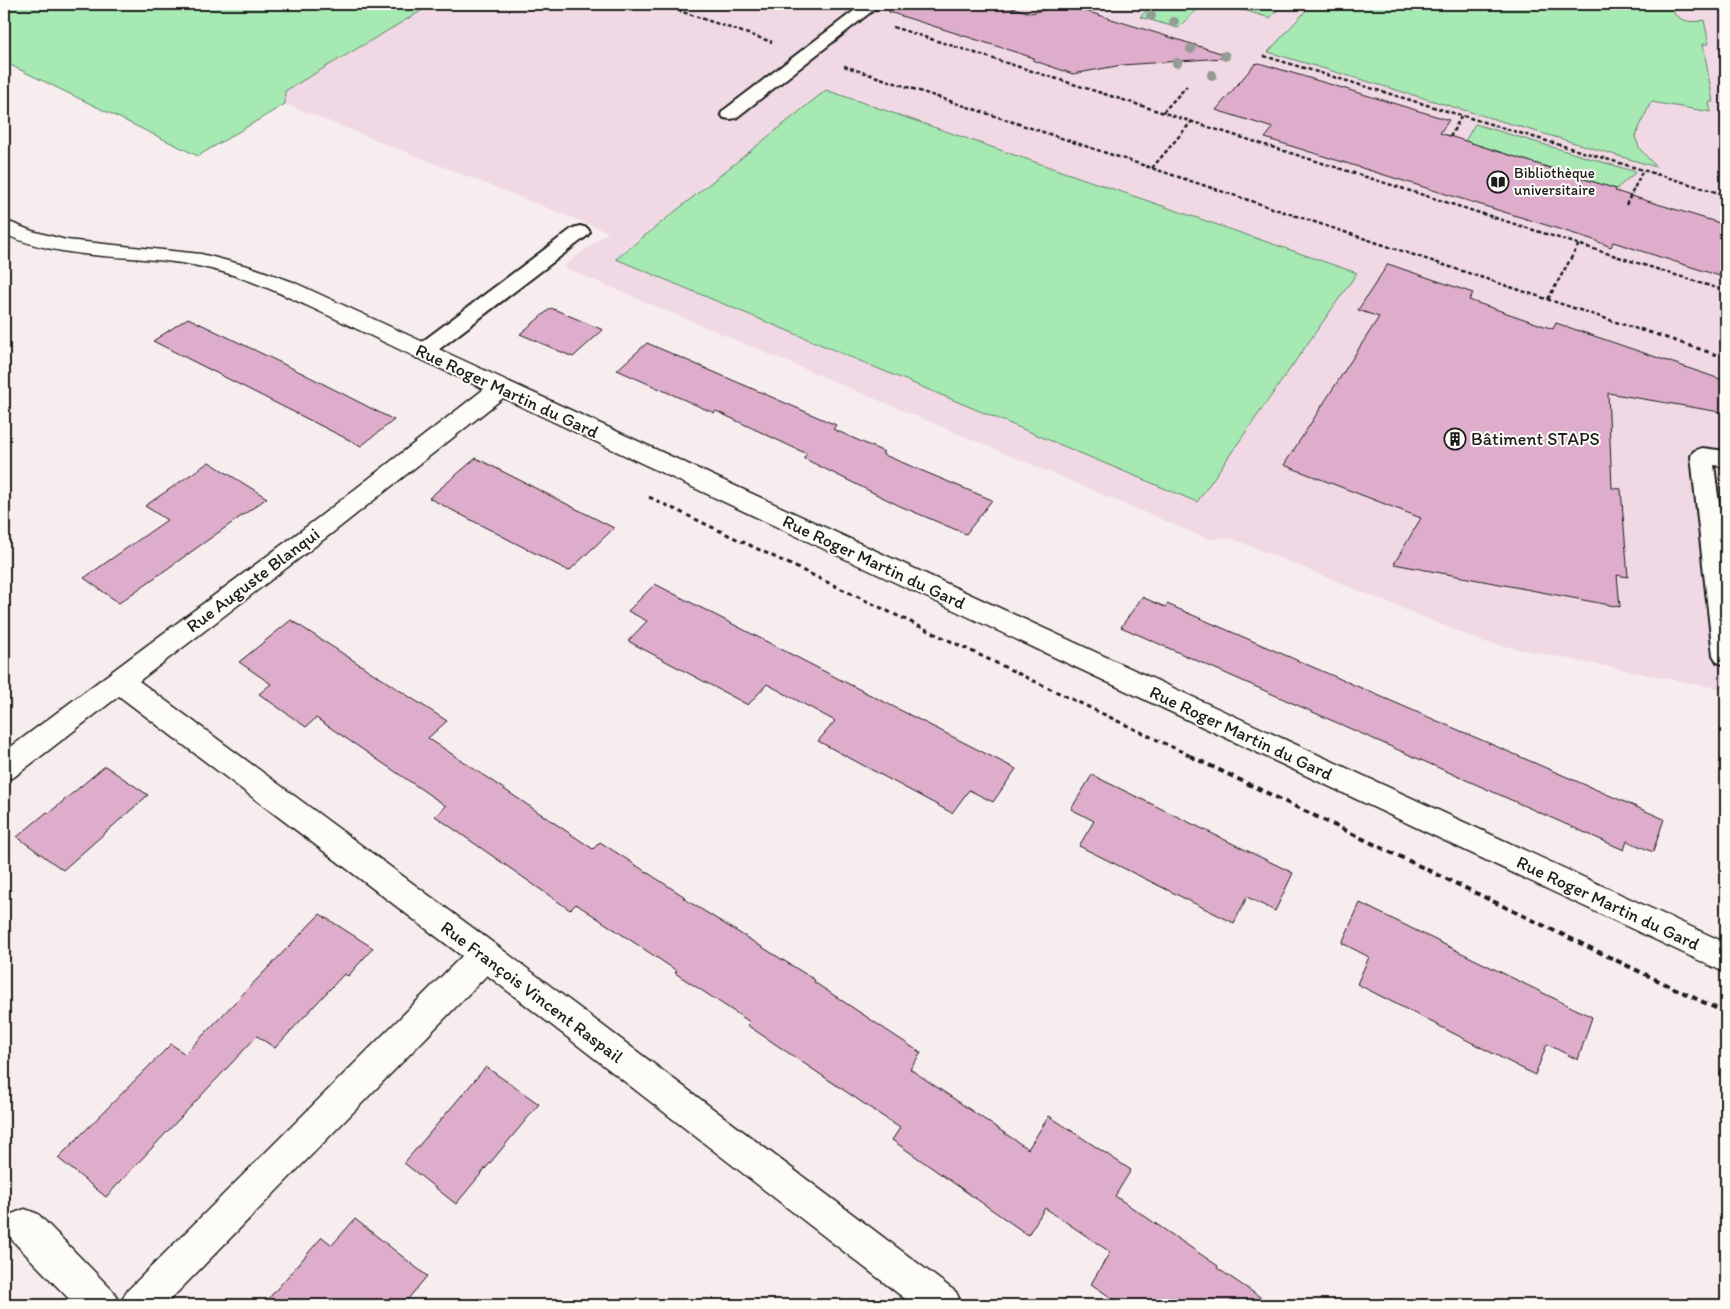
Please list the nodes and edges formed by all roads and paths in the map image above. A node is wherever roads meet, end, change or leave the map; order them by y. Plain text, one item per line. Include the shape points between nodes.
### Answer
1 (658, 4) edge
2 (873, 4) edge
3 (858, 15) junction
4 (808, 54) junction
5 (1264, 56) dead end
6 (1187, 86) dead end
7 (1163, 112) junction
8 (730, 114) dead end
9 (1462, 115) junction
10 (1192, 121) junction
11 (1450, 136) dead end
12 (1152, 168) junction
13 (1643, 170) junction
14 (1726, 194) edge
15 (1626, 205) dead end
16 (1726, 211) edge
17 (1721, 223) dead end
18 (4, 226) edge
19 (580, 232) dead end
20 (1579, 244) junction
21 (1726, 291) edge
22 (1548, 299) junction
23 (422, 352) junction
24 (1726, 358) edge
25 (500, 388) junction
26 (1726, 459) edge
27 (640, 494) dead end
28 (1726, 655) edge
29 (119, 681) junction
30 (4, 768) edge
31 (486, 955) junction
32 (1726, 958) edge
33 (1726, 1013) edge
34 (24, 1227) dead end
35 (101, 1305) edge
36 (139, 1305) edge
37 (943, 1305) edge

1 - 4 path
2 - 3 lane
3 - 4 lane
3 - 7 path
4 - 8 lane
4 - 12 path
5 - 9 path
6 - 7 path
7 - 10 path
9 - 11 path
9 - 13 path
10 - 12 path
10 - 20 path
12 - 22 path
13 - 14 path
13 - 15 path
16 - 17 path
18 - 23 street, Rue Roger Martin du Gard via 54,245 172,256 226,265 285,287
19 - 23 lane
20 - 21 path
20 - 22 path
22 - 24 path
23 - 25 street, Rue Roger Martin du Gard
25 - 29 street, Rue Auguste Blanqui
25 - 32 street, Rue Roger Martin du Gard
26 - 28 lane via 1702,456
27 - 33 path
29 - 30 street, Rue Auguste Blanqui
29 - 31 street, Rue François Vincent Raspail
31 - 36 street
31 - 37 street, Rue François Vincent Raspail
34 - 35 street

